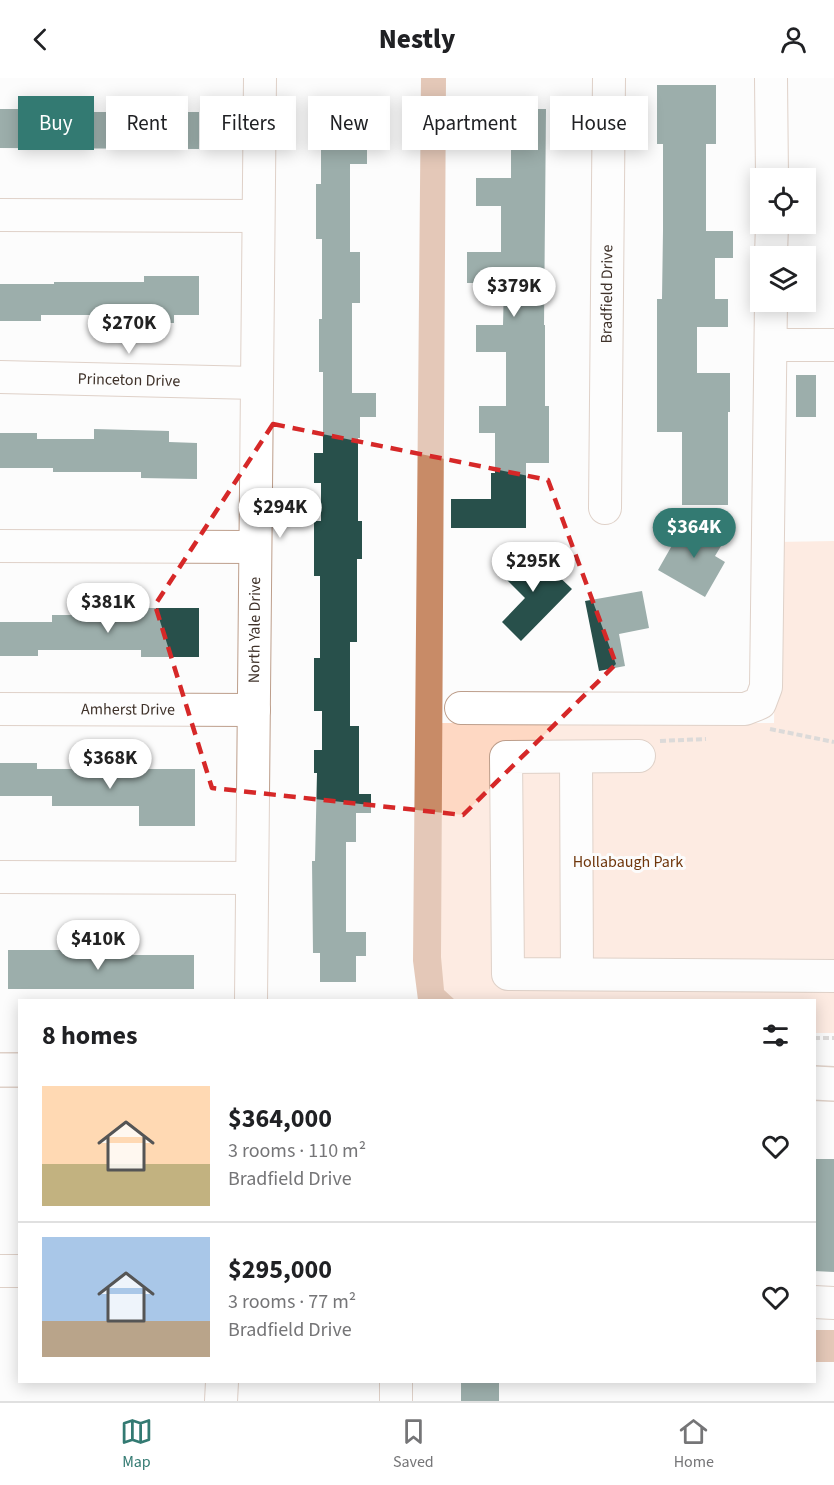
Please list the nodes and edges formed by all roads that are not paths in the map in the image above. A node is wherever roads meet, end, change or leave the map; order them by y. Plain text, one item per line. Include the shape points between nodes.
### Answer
1 (260, 78) edge
2 (609, 78) edge
3 (771, 78) edge
4 (772, 168) edge
5 (0, 215) edge
6 (258, 216) junction
7 (771, 312) edge
8 (771, 345) junction
9 (834, 345) edge
10 (0, 377) edge
11 (257, 383) junction
12 (605, 508) dead end
13 (0, 546) edge
14 (255, 546) junction
15 (461, 708) dead end
16 (0, 709) edge
17 (254, 710) junction
18 (639, 756) dead end
19 (576, 757) junction
20 (0, 877) edge
21 (252, 878) junction
22 (577, 974) junction
23 (834, 976) edge
24 (508, 987) edge
25 (251, 999) edge
26 (0, 1070) edge
27 (18, 1070) edge
28 (816, 1083) edge
29 (834, 1084) edge
30 (0, 1271) edge
31 (18, 1271) edge
32 (816, 1302) edge
33 (834, 1303) edge
34 (222, 1383) edge
35 (396, 1383) edge
36 (222, 1401) edge
37 (396, 1401) edge

1 - 6 street, North Yale Drive
2 - 12 street, Bradfield Drive
3 - 4 street
5 - 6 street
6 - 11 street, North Yale Drive
7 - 8 street
8 - 9 street
8 - 15 street via 766,687 760,703 746,709
10 - 11 street, Princeton Drive
11 - 14 street, North Yale Drive
13 - 14 street
14 - 17 street, North Yale Drive
16 - 17 street, Amherst Drive
17 - 21 street, North Yale Drive
18 - 19 street
19 - 22 street
19 - 24 street via 506,757
20 - 21 street
21 - 25 street, North Yale Drive
22 - 23 street
22 - 24 street
26 - 27 main road
28 - 29 main road
30 - 31 street
32 - 33 street
34 - 36 street
35 - 37 street

